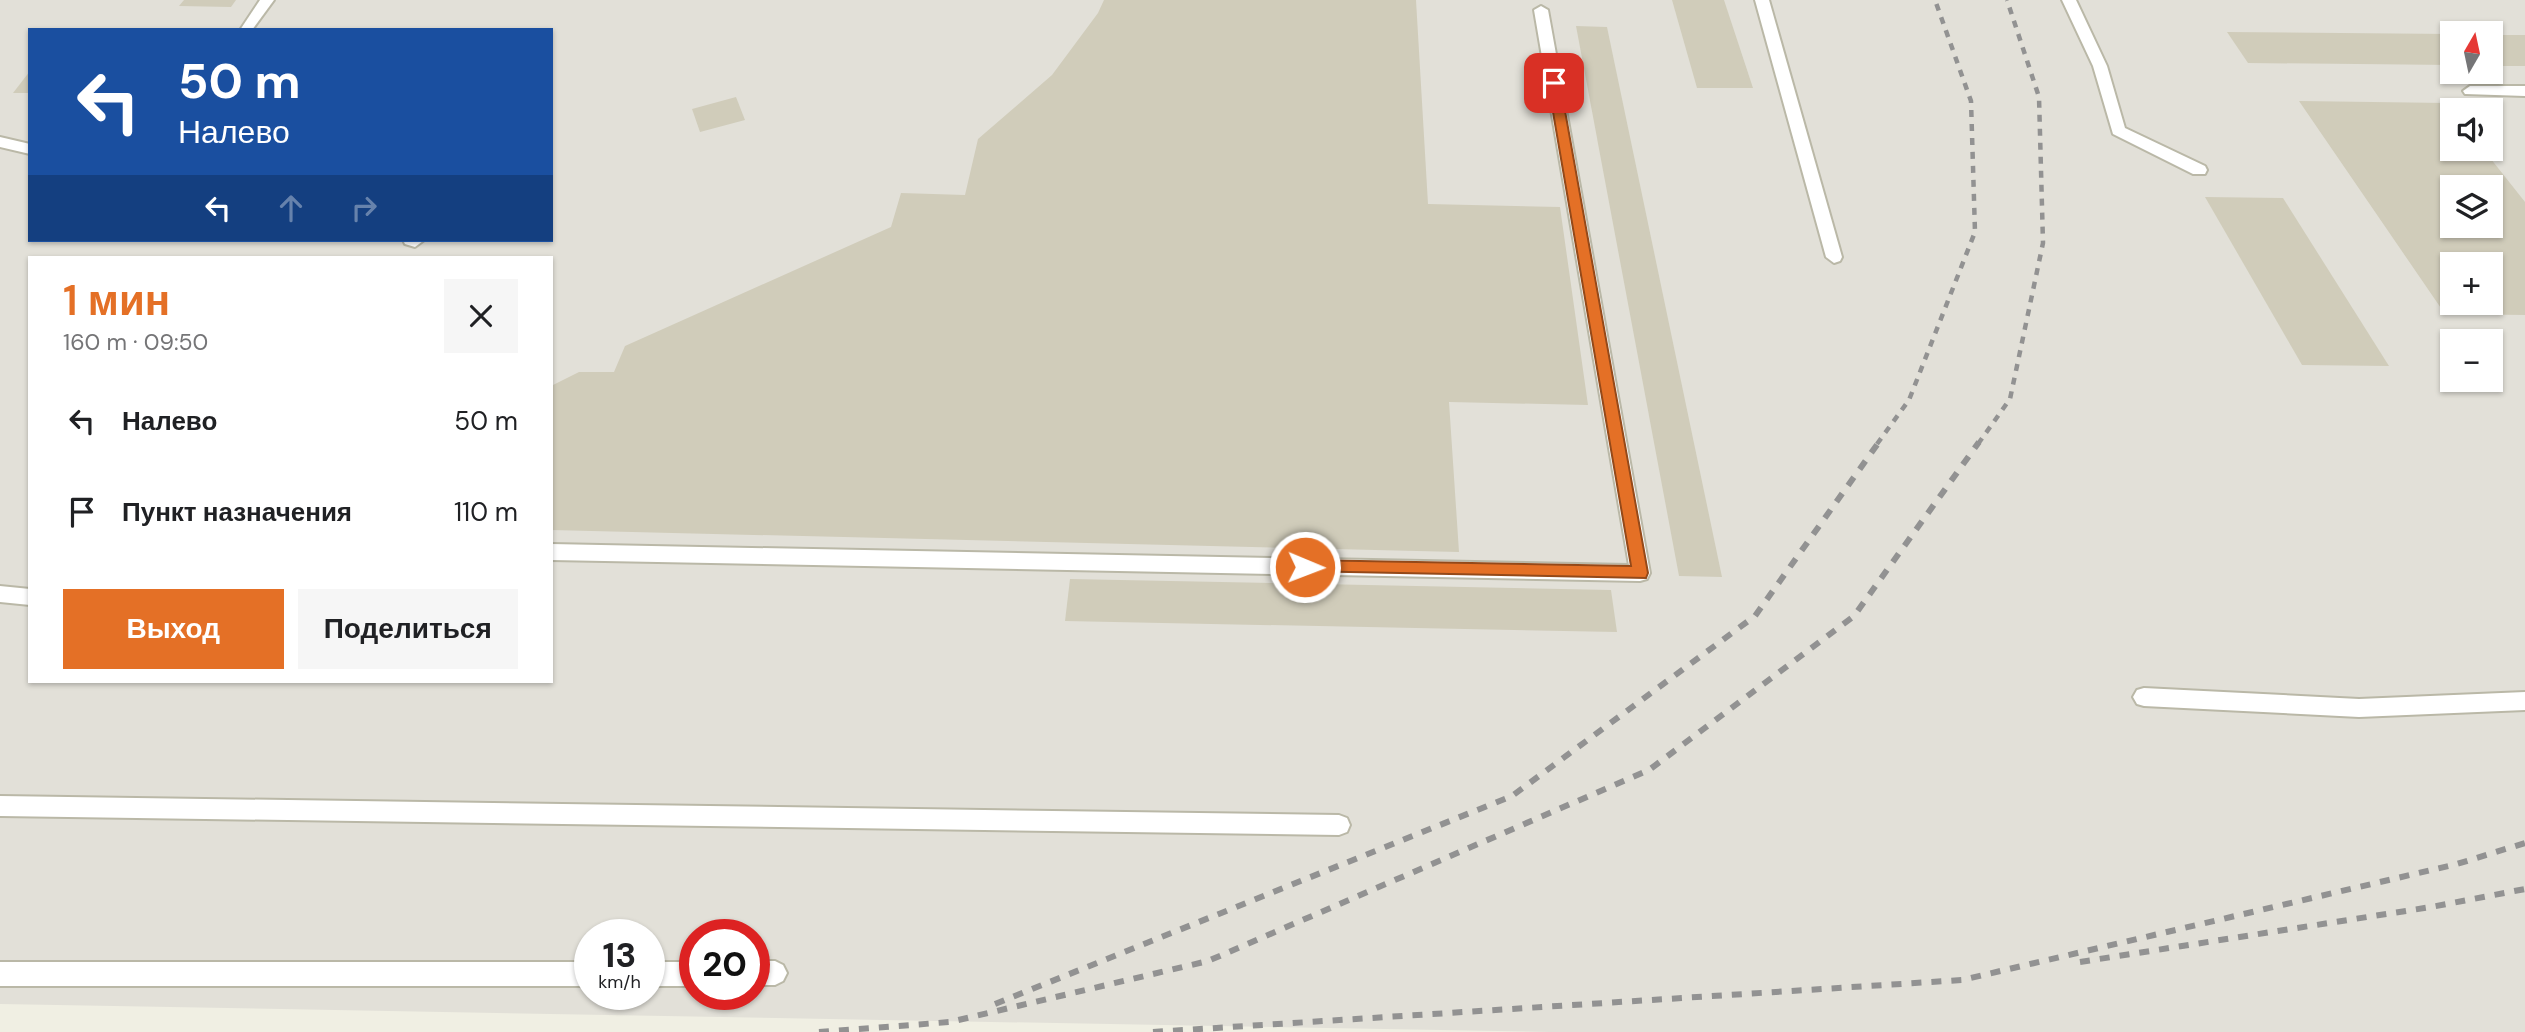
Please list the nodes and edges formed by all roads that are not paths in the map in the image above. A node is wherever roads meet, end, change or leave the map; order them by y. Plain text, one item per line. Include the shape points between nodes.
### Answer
1 (267, 0) edge
2 (1762, 0) edge
3 (2069, 0) edge
4 (1541, 10) dead end
5 (246, 28) dead end
6 (2470, 91) dead end
7 (2525, 91) edge
8 (0, 142) edge
9 (28, 149) edge
10 (2199, 170) dead end
11 (1834, 257) dead end
12 (553, 552) edge
13 (0, 594) edge
14 (28, 597) edge
15 (2144, 698) dead end
16 (2525, 701) edge
17 (0, 806) edge
18 (1339, 825) dead end
19 (0, 974) edge
20 (574, 974) edge

1 - 5 lane
2 - 11 lane
3 - 10 lane via 2100,66 2118,131
4 - 12 lane via 1640,573
6 - 7 lane
8 - 9 lane
13 - 14 lane
15 - 16 lane via 2359,708
17 - 18 lane
19 - 20 lane

